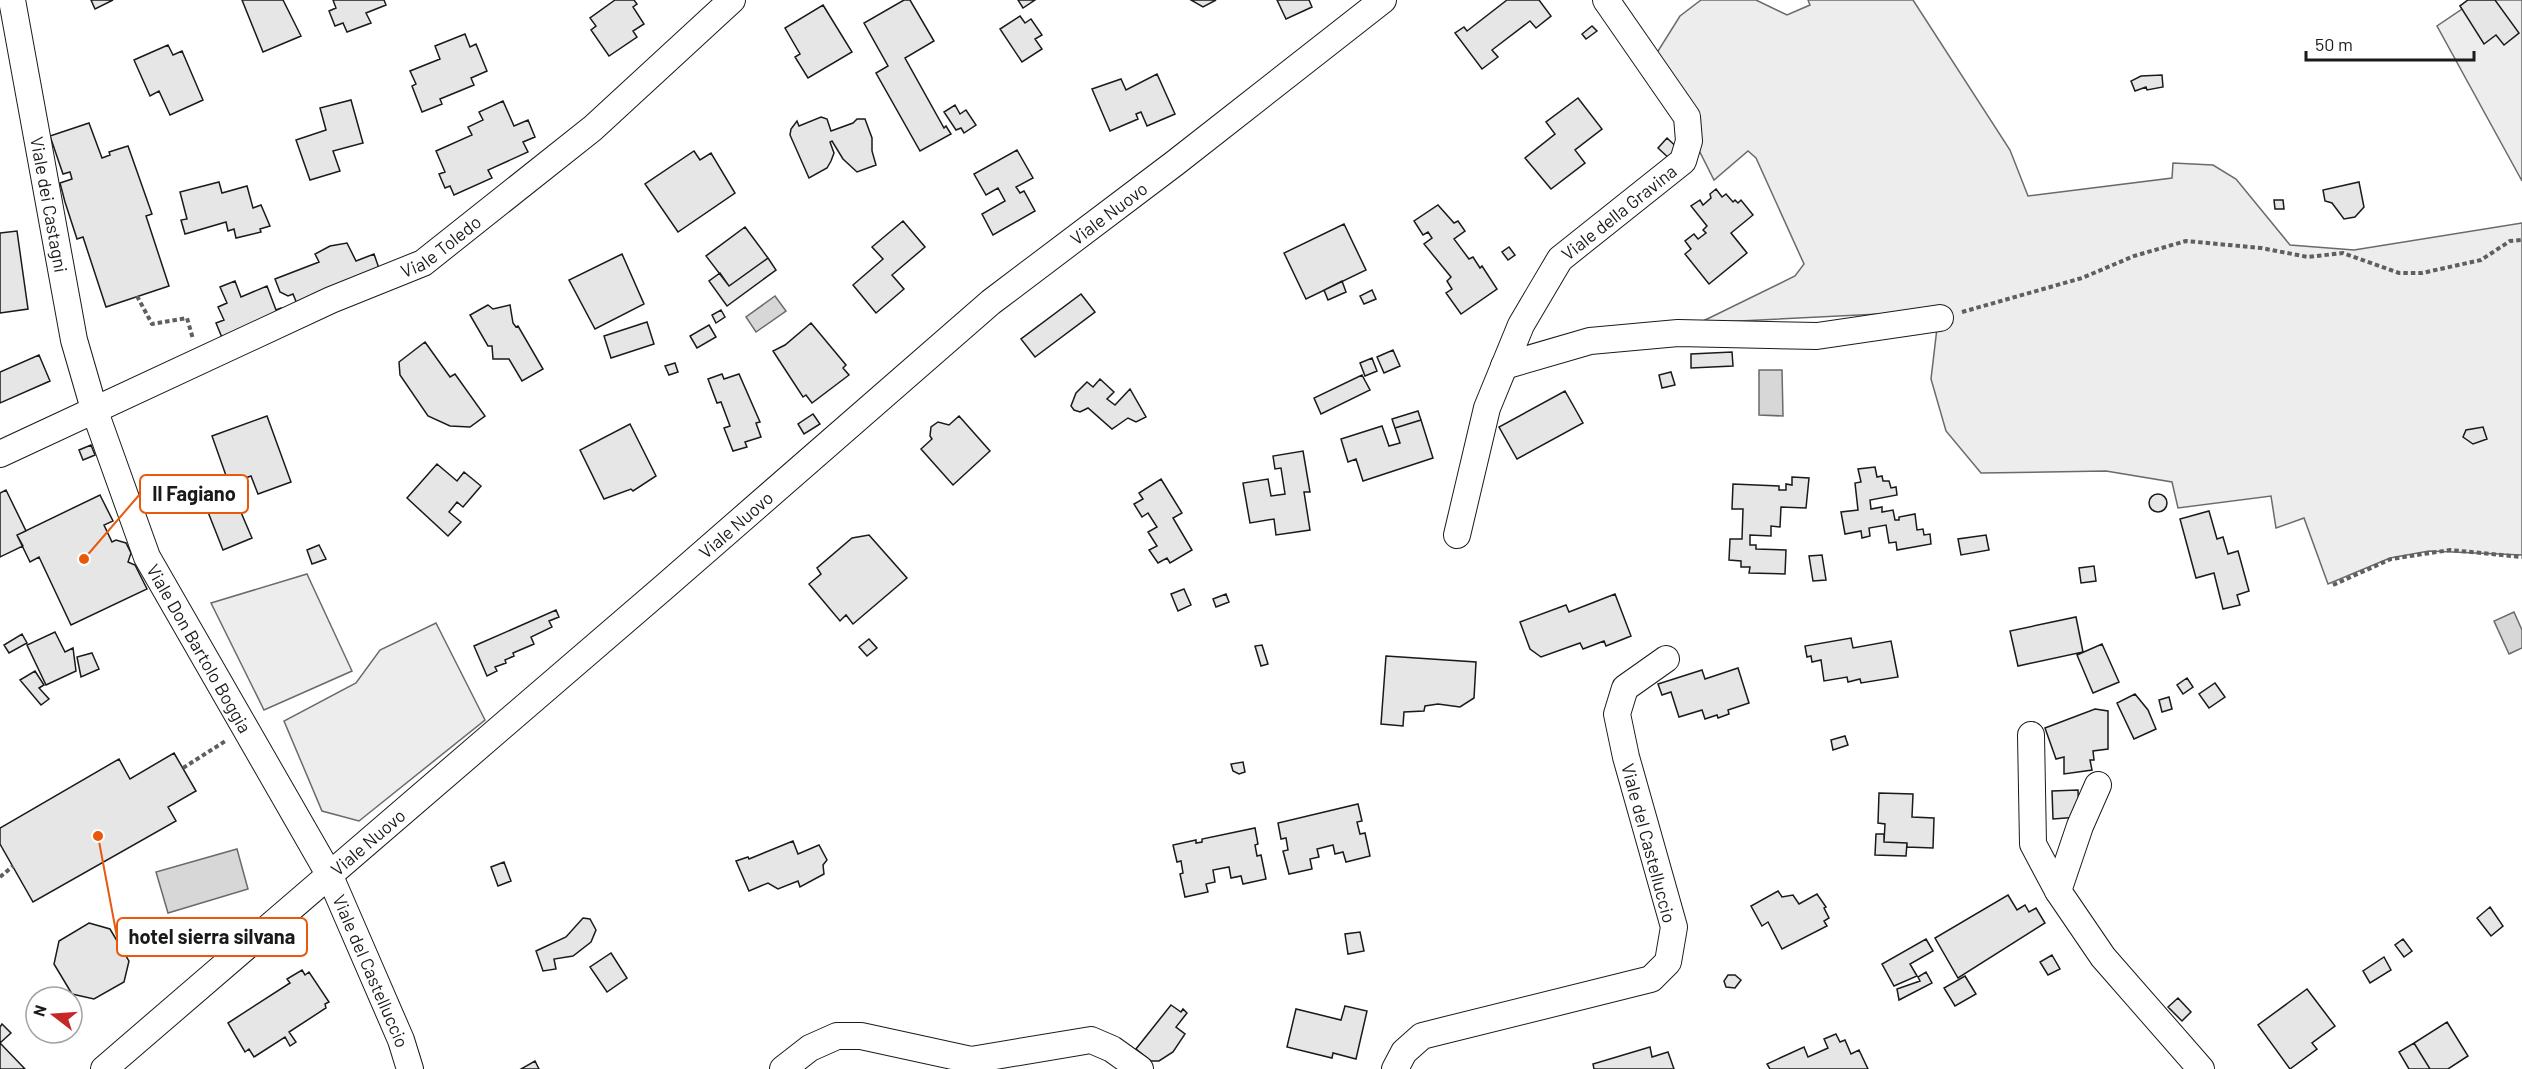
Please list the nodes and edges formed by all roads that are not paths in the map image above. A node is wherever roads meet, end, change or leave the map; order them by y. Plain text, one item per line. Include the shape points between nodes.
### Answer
1 (12, 0) edge
2 (732, 0) edge
3 (1383, 0) edge
4 (1606, 0) edge
5 (1940, 318) road end
6 (1504, 366) junction
7 (94, 409) junction
8 (0, 454) edge
9 (1457, 535) dead end
10 (1666, 659) dead end
11 (2031, 735) dead end
12 (2098, 785) dead end
13 (329, 874) junction
14 (2058, 891) junction
15 (104, 1069) edge
16 (410, 1069) edge
17 (783, 1069) edge
18 (1140, 1069) edge
19 (1395, 1069) edge
20 (2201, 1069) edge

1 - 7 street, Viale dei Castagni via 74,340
2 - 7 street, Viale Toledo via 593,128 423,263 331,300
3 - 13 street, Viale Nuovo via 991,302
4 - 6 street, Viale della Gravina via 1687,117 1689,141 1683,161 1560,259 1521,325
5 - 6 street via 1817,336 1678,333 1590,341
6 - 9 street, Viale della Gravina via 1487,408
7 - 8 street, Viale Toledo
7 - 13 street, Viale Don Bartolo Boggia via 147,557
10 - 19 street, Viale del Castelluccio via 1625,688 1617,714 1674,927 1668,962 1652,979 1422,1035 1404,1052
11 - 14 street via 2033,844
12 - 14 street
13 - 15 street, Viale Nuovo
13 - 16 street, Viale del Castelluccio
14 - 20 street via 2103,957
17 - 18 street via 837,1036 861,1036 971,1060 1091,1040

